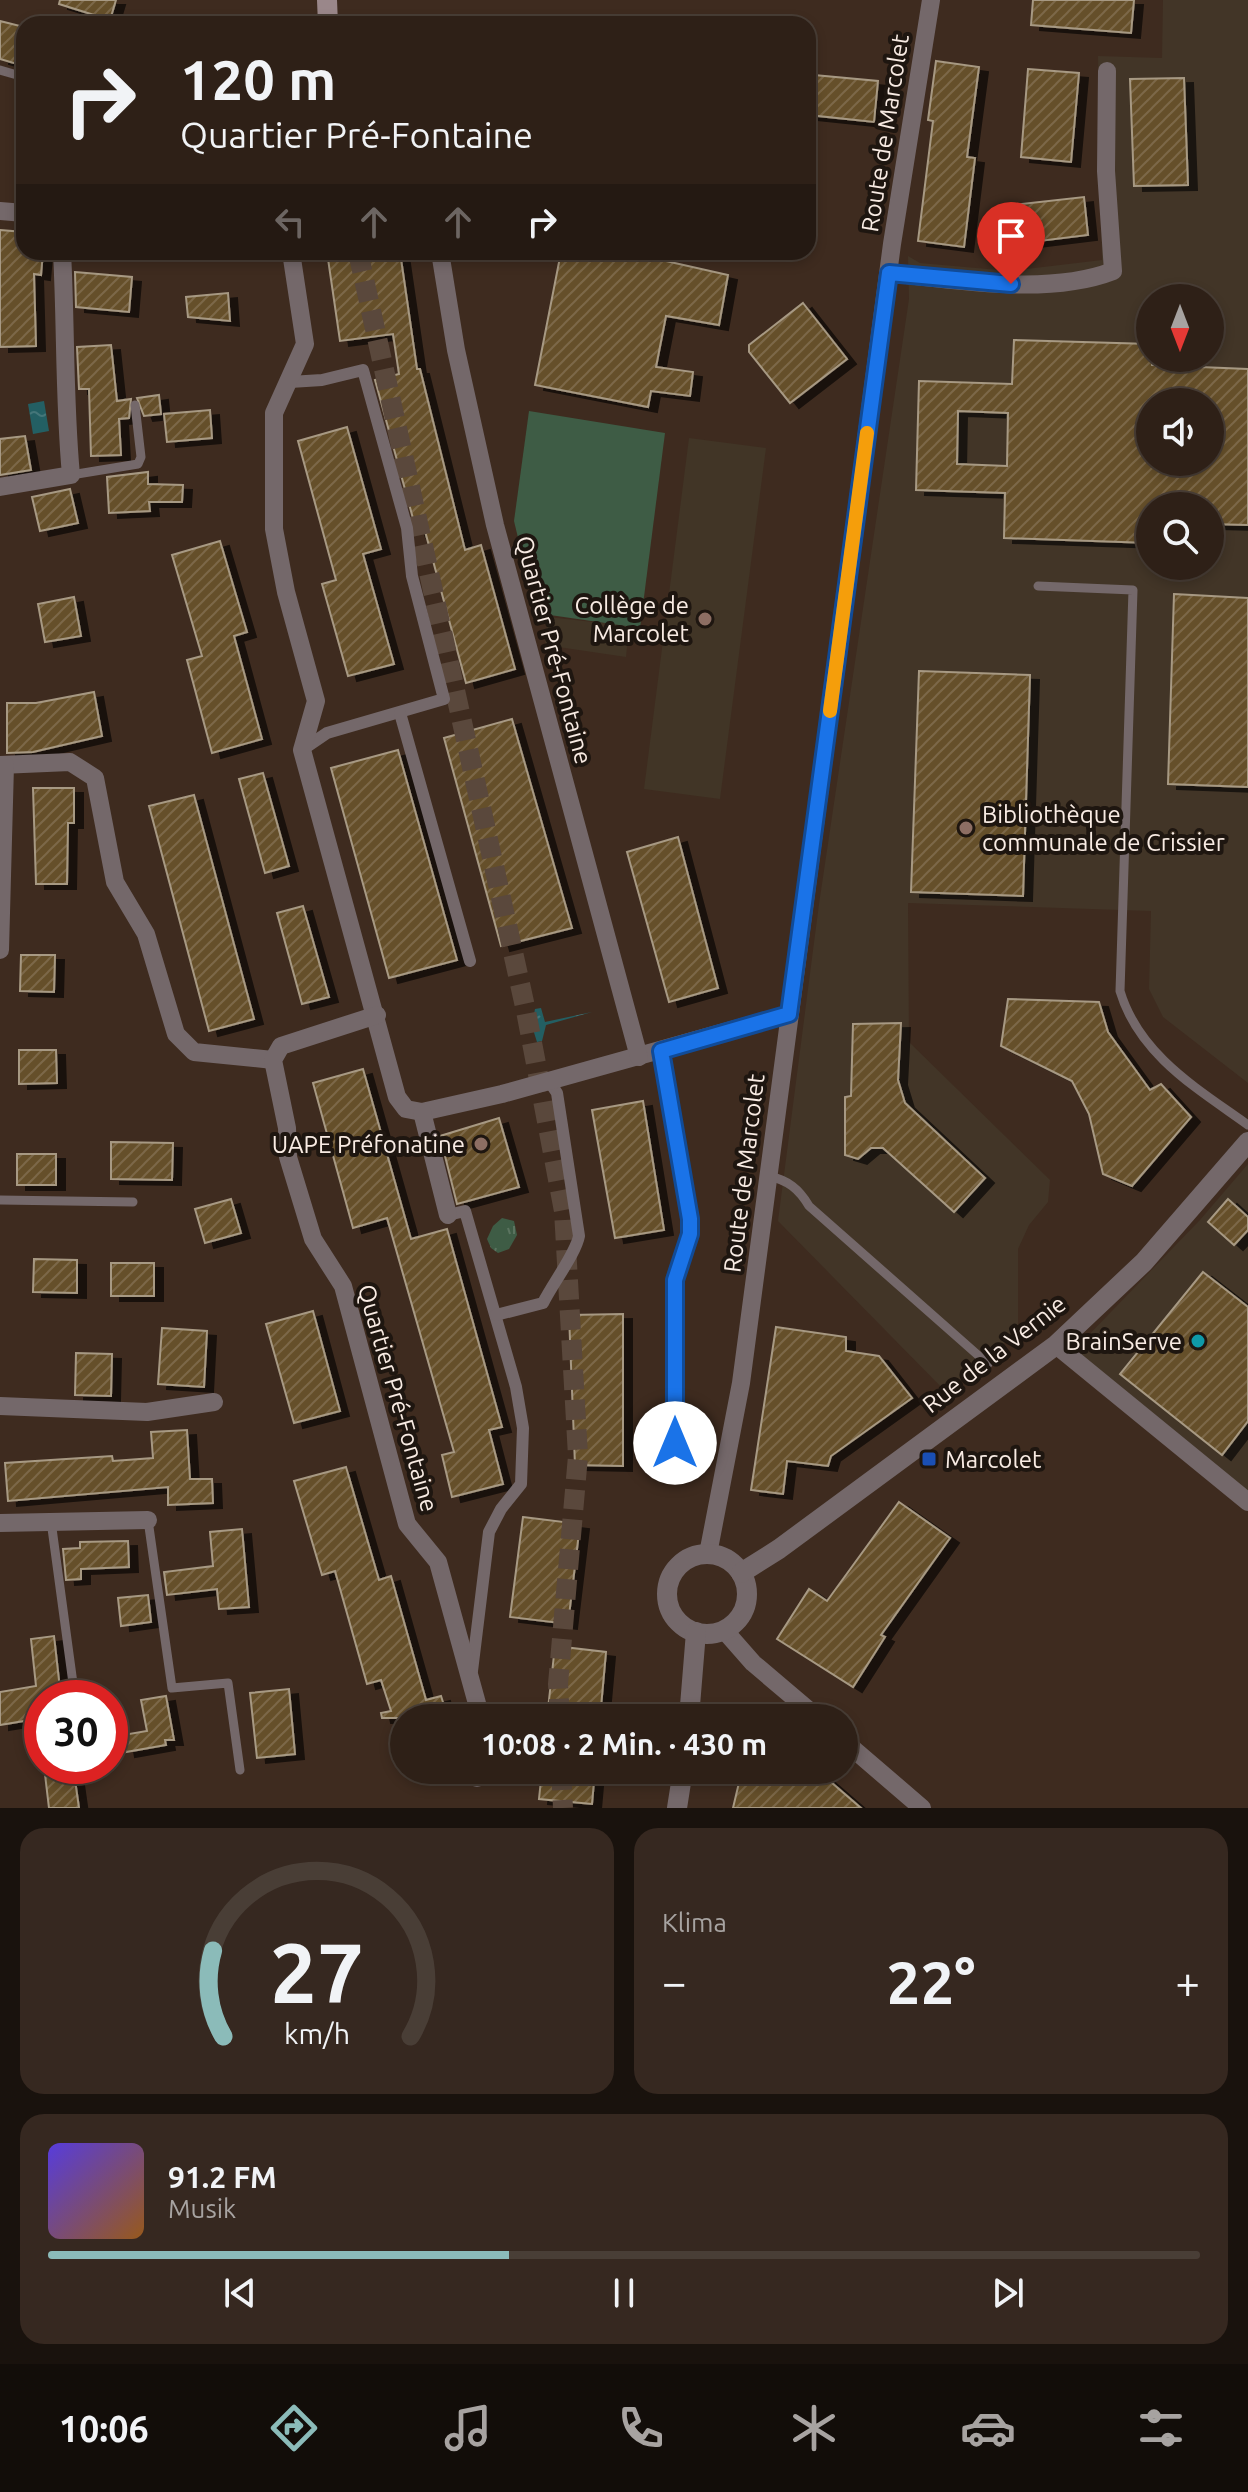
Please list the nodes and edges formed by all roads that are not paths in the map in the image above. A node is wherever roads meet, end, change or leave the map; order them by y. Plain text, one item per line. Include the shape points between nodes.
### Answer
1 (931, 0) edge
2 (1107, 71) dead end
3 (62, 260) edge
4 (292, 260) edge
5 (441, 260) edge
6 (889, 273) junction
7 (290, 382) junction
8 (135, 405) dead end
9 (71, 475) junction
10 (0, 487) edge
11 (1038, 586) dead end
12 (400, 713) junction
13 (302, 750) junction
14 (3, 765) edge
15 (0, 950) edge
16 (470, 961) dead end
17 (789, 1014) junction
18 (377, 1015) junction
19 (661, 1051) junction
20 (639, 1057) junction
21 (273, 1060) junction
22 (549, 1081) junction
23 (422, 1112) junction
24 (1248, 1125) edge
25 (1248, 1142) edge
26 (768, 1176) junction
27 (0, 1200) edge
28 (133, 1202) dead end
29 (448, 1215) joint
30 (496, 1315) junction
31 (1056, 1345) junction
32 (988, 1364) dead end
33 (214, 1402) dead end
34 (0, 1406) edge
35 (675, 1443) dead end
36 (1248, 1502) edge
37 (148, 1520) joint
38 (51, 1521) junction
39 (0, 1523) edge
40 (708, 1554) junction
41 (741, 1573) junction
42 (724, 1630) junction
43 (696, 1632) junction
44 (471, 1678) junction
45 (73, 1680) edge
46 (478, 1704) edge
47 (690, 1704) edge
48 (801, 1704) edge
49 (858, 1753) edge
50 (240, 1770) dead end
51 (681, 1784) edge
52 (677, 1808) edge
53 (922, 1808) edge

1 - 6 street, Route de Marcolet
2 - 6 street via 1113,271 1095,278 1011,284
3 - 9 street
4 - 7 street via 305,344
5 - 20 street, Quartier Pré-Fontaine via 495,525
6 - 17 street, Route de Marcolet
7 - 12 street via 363,370 407,528 412,576 444,699
7 - 13 street via 274,413 274,529 316,701
8 - 9 lane via 138,464
9 - 10 street
11 - 24 lane via 1133,590 1120,991 1128,1014 1172,1072
12 - 13 street via 327,733
12 - 16 street
13 - 18 street
14 - 15 street
14 - 21 street via 70,762 95,778 115,882 146,934 176,1034 194,1052
17 - 19 street
17 - 26 street, Route de Marcolet
18 - 21 street via 281,1046
18 - 23 street via 397,1097 406,1109
19 - 20 street
19 - 35 street via 690,1219 675,1280
20 - 22 street
21 - 44 street, Quartier Pré-Fontaine via 288,1157 313,1239 343,1286 407,1524 438,1562
22 - 23 street
22 - 30 street via 557,1093 578,1247 543,1303
23 - 29 street
25 - 31 street, Rue de la Vernie via 1144,1262
26 - 32 lane via 800,1191 809,1206
26 - 40 street, Route de Marcolet via 741,1383
27 - 28 lane
29 - 30 street via 465,1211
30 - 44 street via 522,1409 521,1484 489,1532
31 - 36 street
31 - 41 street, Rue de la Vernie
33 - 34 street via 147,1412
37 - 38 street
37 - 50 lane via 172,1688 228,1683
38 - 39 street
38 - 45 lane
40 - 41 street
40 - 43 street via 674,1570 667,1594 675,1618
41 - 42 street via 746,1598 735,1622
42 - 43 street
42 - 48 street
43 - 47 street
44 - 46 street, Quartier Pré-Fontaine
49 - 53 street
51 - 52 street

